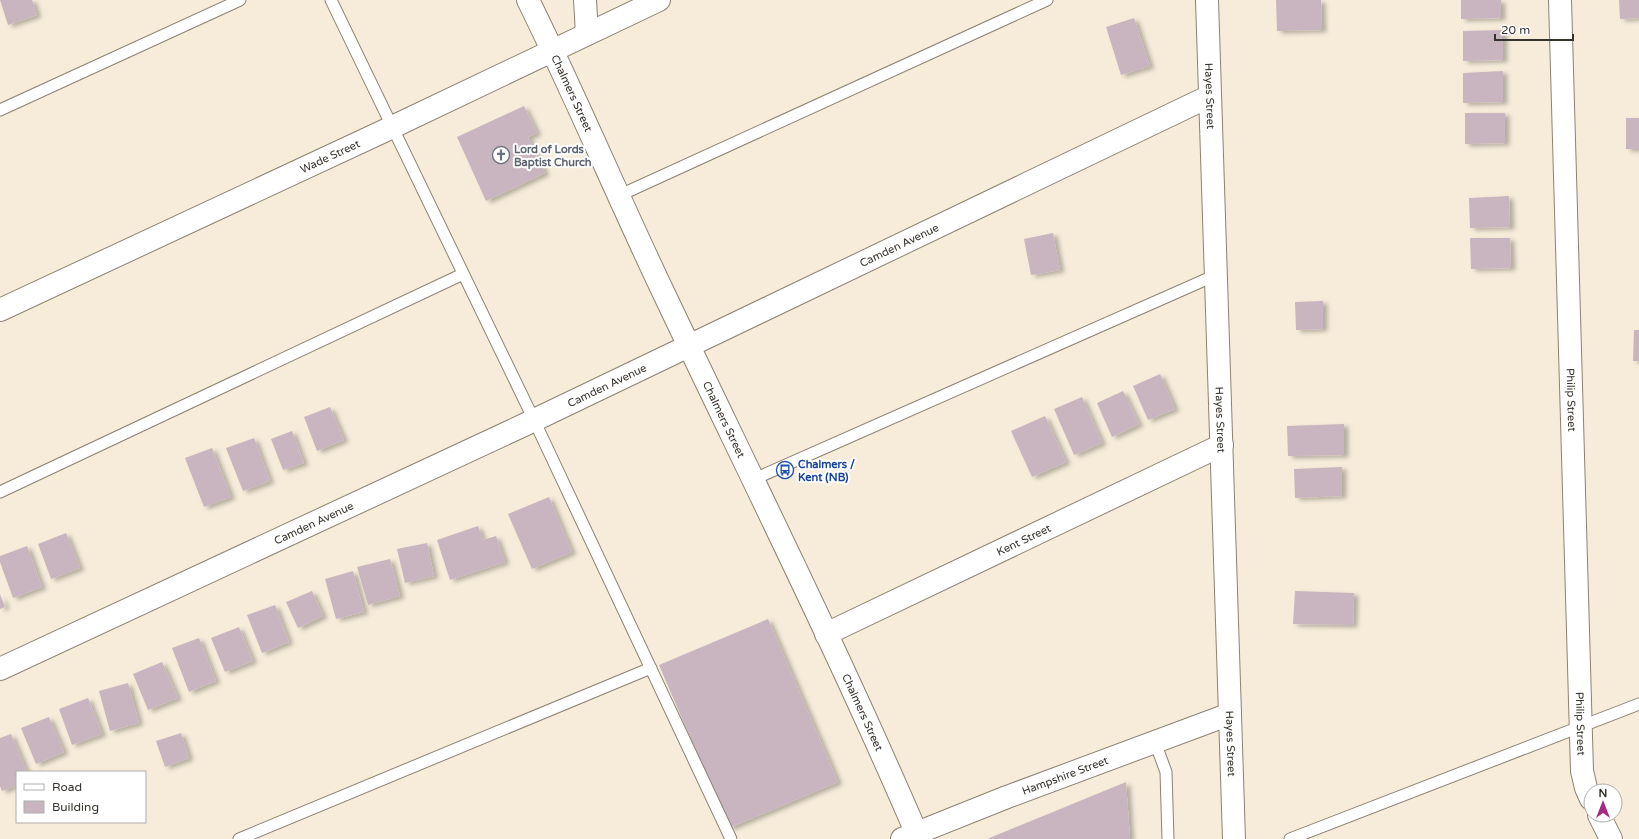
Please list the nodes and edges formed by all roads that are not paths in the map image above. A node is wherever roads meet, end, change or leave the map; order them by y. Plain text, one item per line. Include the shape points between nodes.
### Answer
1 (240, 0) edge
2 (331, 0) edge
3 (528, 0) edge
4 (585, 0) edge
5 (659, 0) edge
6 (1048, 0) edge
7 (1207, 0) edge
8 (1560, 0) edge
9 (587, 34) junction
10 (553, 50) junction
11 (1210, 96) junction
12 (0, 110) edge
13 (392, 127) junction
14 (618, 196) junction
15 (463, 274) junction
16 (1216, 274) junction
17 (0, 310) edge
18 (689, 347) junction
19 (534, 420) junction
20 (1222, 445) junction
21 (752, 480) junction
22 (0, 492) edge
23 (826, 634) junction
24 (651, 668) junction
25 (0, 669) edge
26 (1639, 704) edge
27 (1230, 714) junction
28 (1581, 727) junction
29 (1155, 742) junction
30 (1585, 783) edge
31 (1603, 823) edge
32 (912, 837) edge
33 (239, 839) edge
34 (731, 839) edge
35 (1168, 839) edge
36 (1234, 839) edge
37 (1290, 839) edge
38 (1611, 839) edge

1 - 12 lane
2 - 13 lane
3 - 10 street, Chalmers Street
4 - 9 street
5 - 9 street, Wade Street
6 - 14 lane
7 - 11 street, Hayes Street
8 - 28 street, Philip Street
9 - 10 street, Wade Street
10 - 13 street, Wade Street
10 - 14 street, Chalmers Street
11 - 16 street, Hayes Street
11 - 18 street, Camden Avenue
13 - 15 lane
13 - 17 street, Wade Street
14 - 18 street, Chalmers Street
15 - 19 lane
15 - 22 lane
16 - 20 street, Hayes Street
16 - 21 lane
18 - 19 street, Camden Avenue
18 - 21 street, Chalmers Street
19 - 24 lane
19 - 25 street, Camden Avenue
20 - 23 street, Kent Street
20 - 27 street, Hayes Street
21 - 23 street, Chalmers Street
23 - 32 street, Chalmers Street via 880,748
24 - 33 lane
24 - 34 lane
26 - 28 lane
27 - 29 street, Hampshire Street
27 - 36 street, Hayes Street
28 - 30 street, Philip Street
28 - 37 lane
29 - 32 street, Hampshire Street via 1007,797
29 - 35 lane via 1166,772
31 - 38 street

